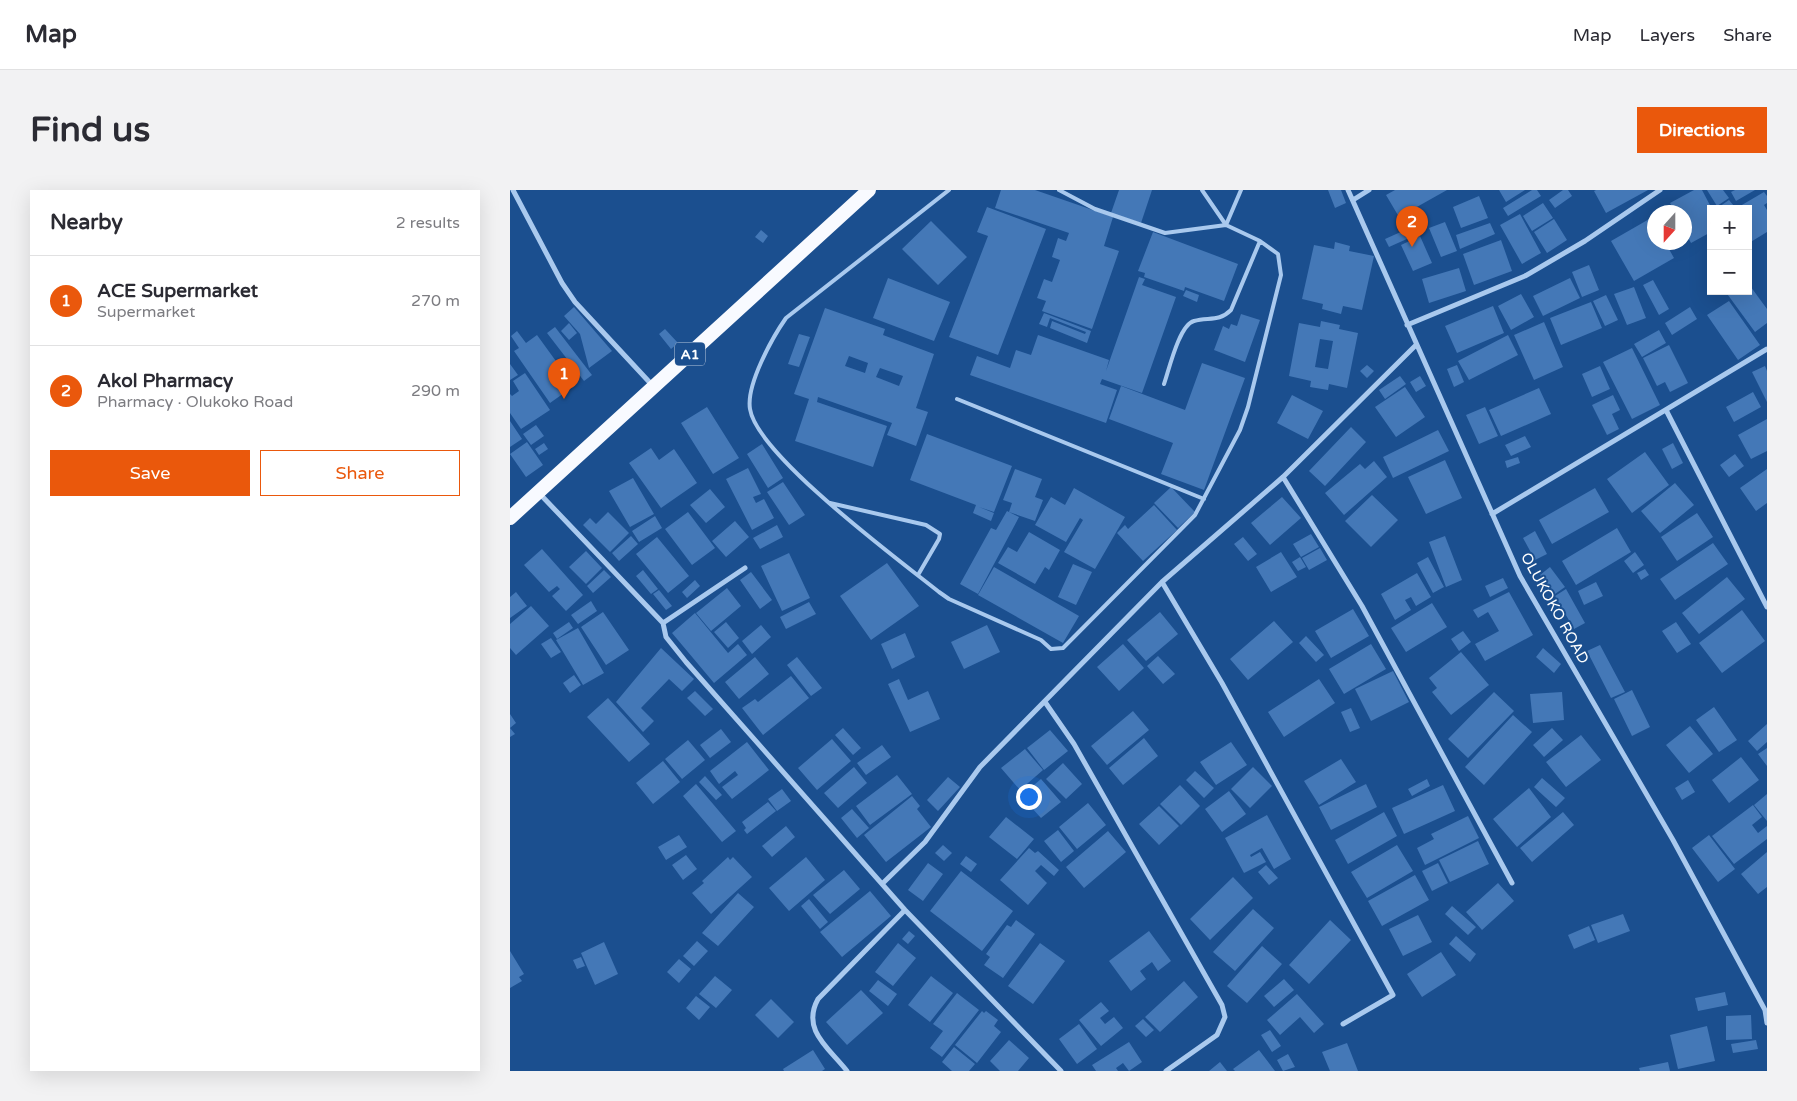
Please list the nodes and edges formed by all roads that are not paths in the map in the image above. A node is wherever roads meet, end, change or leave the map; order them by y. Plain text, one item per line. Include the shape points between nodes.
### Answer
1 (513, 190) edge
2 (869, 190) edge
3 (949, 190) edge
4 (1059, 190) edge
5 (1202, 190) edge
6 (1241, 190) edge
7 (1348, 190) edge
8 (1370, 190) edge
9 (1660, 190) edge
10 (1353, 200) junction
11 (1226, 225) junction
12 (1260, 241) junction
13 (1407, 325) junction
14 (1416, 345) junction
15 (1767, 349) edge
16 (1164, 384) dead end
17 (654, 387) junction
18 (957, 399) dead end
19 (1666, 410) junction
20 (1283, 477) junction
21 (538, 492) junction
22 (1204, 499) junction
23 (828, 502) junction
24 (1492, 514) junction
25 (510, 518) edge
26 (745, 568) dead end
27 (918, 575) junction
28 (1162, 582) junction
29 (1767, 607) edge
30 (663, 623) junction
31 (1046, 702) junction
32 (882, 884) junction
33 (1512, 884) dead end
34 (905, 910) junction
35 (1766, 1010) edge
36 (1767, 1023) edge
37 (1343, 1024) dead end
38 (847, 1071) edge
39 (1061, 1071) edge
40 (1166, 1071) edge

1 - 17 street via 575,302
2 - 17 highway, A1
3 - 23 lane via 786,318 774,335 752,389 750,409 759,430 796,473
4 - 11 lane via 1095,209 1165,233
5 - 11 lane
6 - 11 lane
7 - 10 street, OLUKOKO ROAD
8 - 10 street
9 - 13 street via 1585,241 1524,276
10 - 13 street, OLUKOKO ROAD
11 - 12 lane
12 - 16 lane via 1231,310 1225,316 1192,321 1184,327
12 - 22 lane via 1278,254 1281,275 1246,415
13 - 14 street, OLUKOKO ROAD
14 - 20 street
14 - 24 street, OLUKOKO ROAD
15 - 19 street
17 - 21 highway, A1
18 - 22 lane
19 - 24 street
19 - 29 street
20 - 28 street
20 - 33 street via 1362,606
21 - 25 highway, A1
21 - 30 street
22 - 27 lane via 1195,515 1063,648 1051,649 1041,640 949,599
23 - 27 lane
23 - 27 lane via 926,524 937,530 939,539
24 - 35 street, OLUKOKO ROAD via 1520,576 1673,840
26 - 30 street
28 - 31 street
28 - 37 street via 1222,683 1392,995
30 - 32 street via 666,637 686,662
31 - 32 street via 980,767 925,842
31 - 40 street via 1074,744 1222,1005 1225,1017 1217,1034
32 - 34 street
34 - 38 street via 818,999 811,1011 820,1041
34 - 39 street
35 - 36 street, OLUKOKO ROAD

